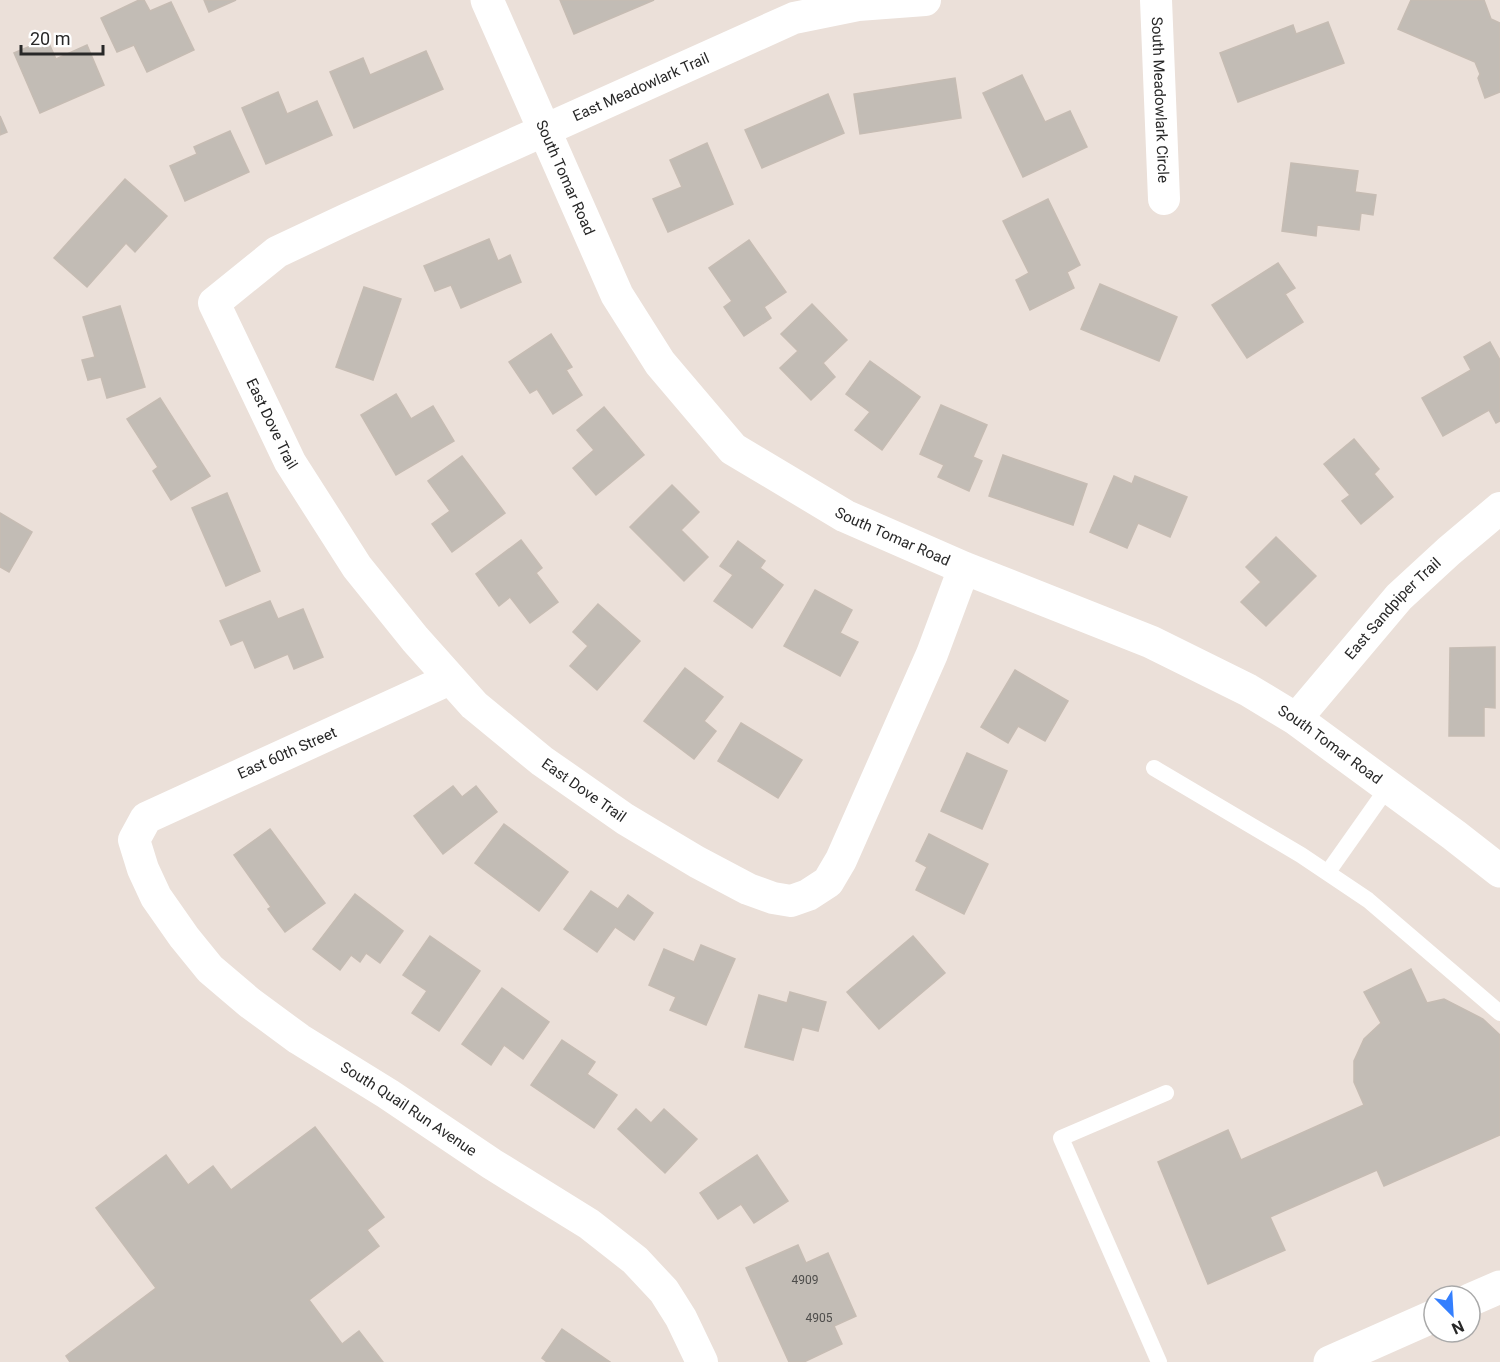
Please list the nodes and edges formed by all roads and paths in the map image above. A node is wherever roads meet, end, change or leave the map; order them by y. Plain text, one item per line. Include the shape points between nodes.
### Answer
1 (487, 0) edge
2 (925, 0) edge
3 (1156, 0) edge
4 (544, 131) junction
5 (1164, 199) dead end
6 (214, 303) joint
7 (1500, 508) edge
8 (964, 568) junction
9 (450, 679) junction
10 (1296, 719) junction
11 (1154, 768) dead end
12 (1388, 787) junction
13 (134, 840) joint
14 (1500, 871) edge
15 (1328, 872) junction
16 (1500, 1013) edge
17 (1166, 1093) dead end
18 (1500, 1287) edge
19 (1482, 1295) edge
20 (1422, 1321) edge
21 (702, 1362) edge
22 (1159, 1362) edge
23 (1330, 1362) edge

1 - 4 street, South Tomar Road
2 - 4 street, East Meadowlark Trail via 858,5 794,18
3 - 5 street, South Meadowlark Circle
4 - 6 street, East Meadowlark Trail via 278,252
4 - 8 street, South Tomar Road via 617,295 660,363 733,449 845,516
6 - 9 street, East Dove Trail via 296,472 357,567
7 - 10 street, East Sandpiper Trail via 1399,597
8 - 9 street, East Dove Trail via 932,654 841,860 828,882 791,901 748,889 625,819 542,761 474,705
8 - 10 street, South Tomar Road via 1151,642 1248,690
9 - 13 street, East 60th Street via 146,818
10 - 12 street, South Tomar Road
11 - 15 lane
12 - 14 street, South Tomar Road
12 - 15 lane
13 - 21 street, South Quail Run Avenue via 156,897 210,969 299,1039 589,1224 635,1260 664,1291
15 - 16 lane via 1389,916
17 - 22 lane via 1061,1138
18 - 19 street
20 - 23 street

